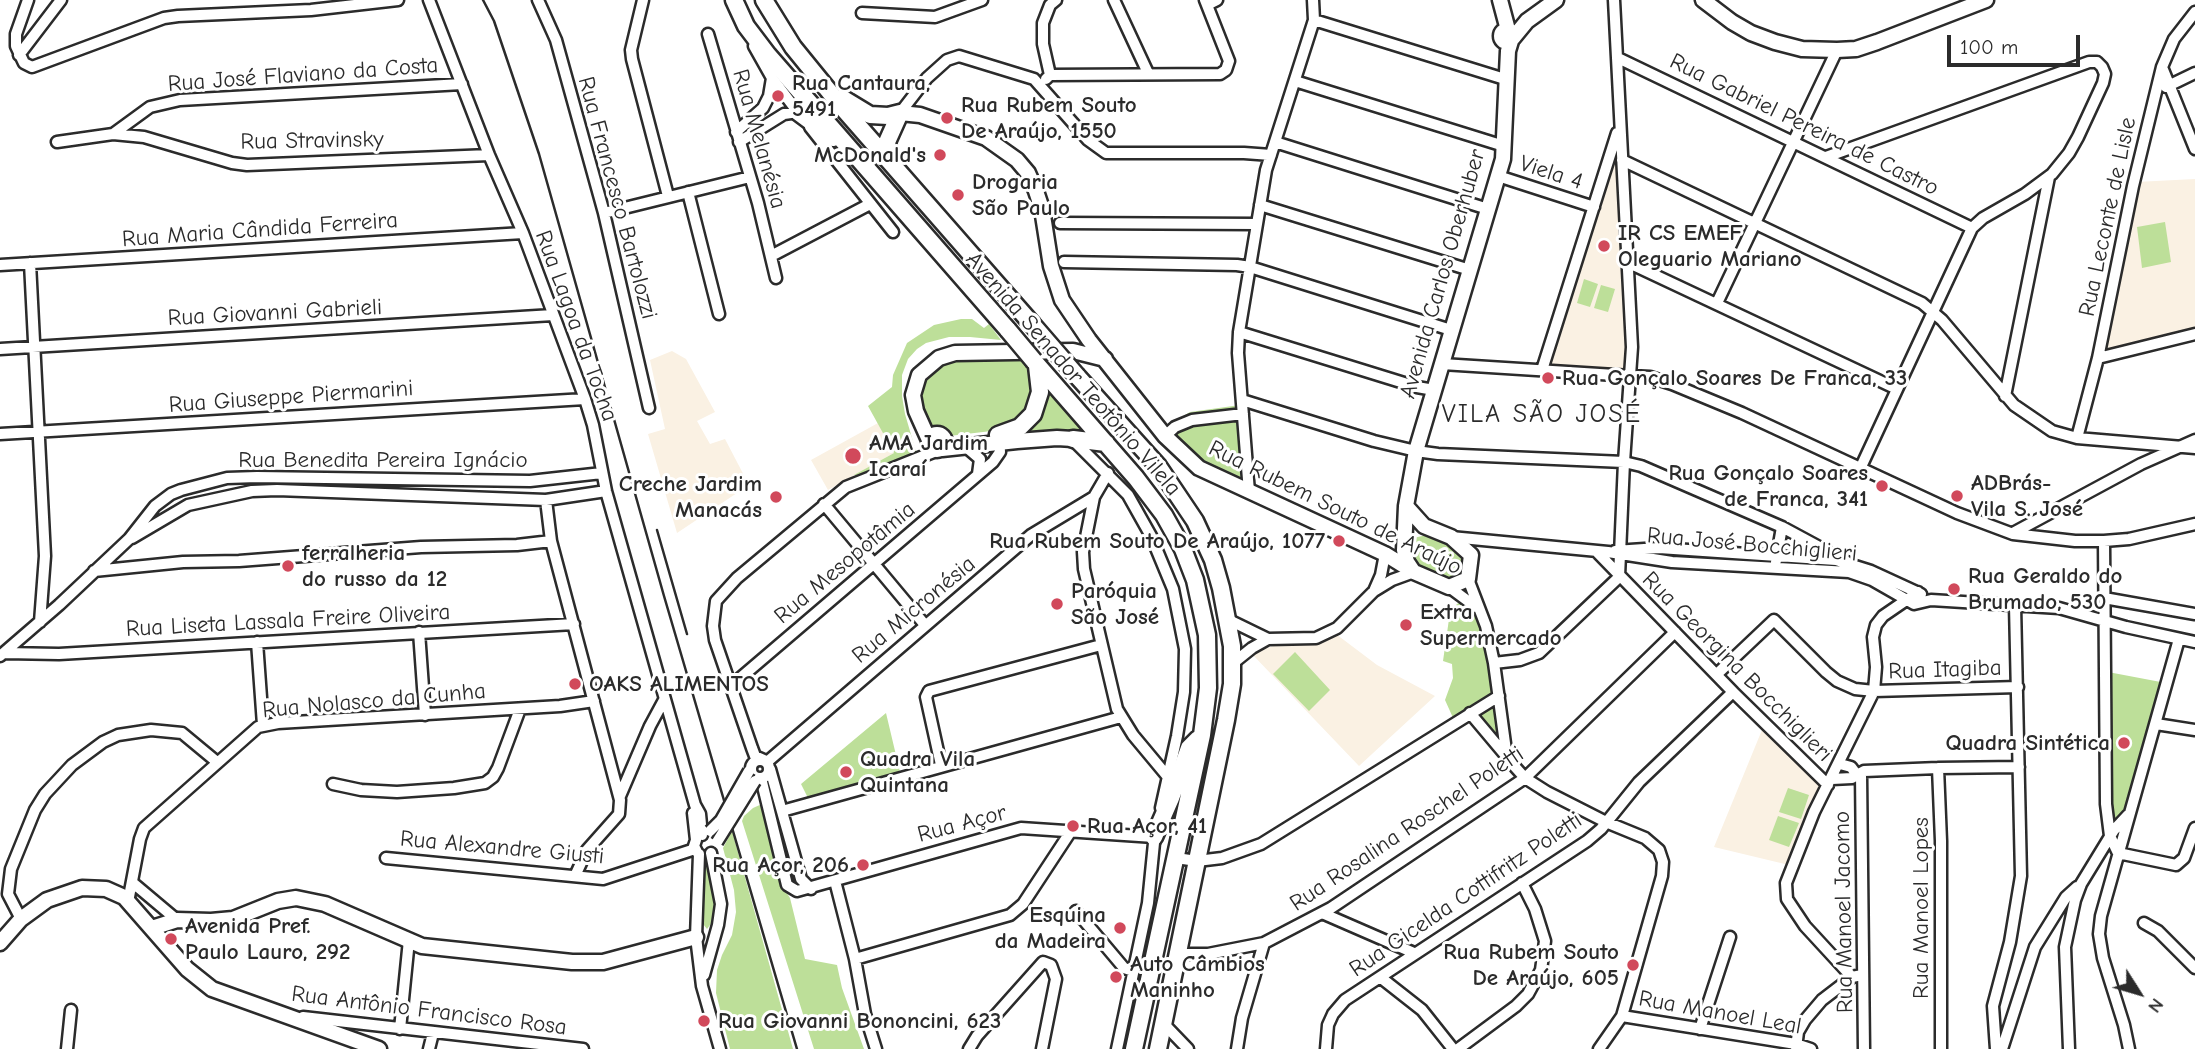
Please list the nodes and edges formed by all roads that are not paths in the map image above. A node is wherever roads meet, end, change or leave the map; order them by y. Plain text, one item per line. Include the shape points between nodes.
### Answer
1 (28, 0) edge
2 (61, 0) edge
3 (398, 0) edge
4 (429, 0) edge
5 (538, 0) edge
6 (643, 0) edge
7 (734, 0) edge
8 (764, 0) edge
9 (982, 0) edge
10 (1056, 0) edge
11 (1114, 0) edge
12 (1313, 0) edge
13 (1500, 0) edge
14 (1556, 0) edge
15 (1614, 0) edge
16 (1703, 0) edge
17 (1986, 0) edge
18 (1210, 2) edge
19 (310, 5) edge
20 (2195, 12) edge
21 (862, 13) dead end
22 (1314, 20) junction
23 (746, 26) junction
24 (708, 34) dead end
25 (1509, 35) junction
26 (1836, 50) junction
27 (19, 55) junction
28 (1618, 58) junction
29 (2162, 67) junction
30 (1148, 73) junction
31 (2195, 73) edge
32 (1050, 75) junction
33 (772, 78) junction
34 (1508, 80) junction
35 (821, 81) junction
36 (1295, 81) junction
37 (1040, 83) junction
38 (462, 84) junction
39 (2170, 85) junction
40 (2156, 91) junction
41 (841, 106) junction
42 (798, 112) junction
43 (894, 115) junction
44 (1619, 123) junction
45 (825, 126) junction
46 (113, 134) junction
47 (866, 136) junction
48 (737, 137) junction
49 (57, 142) dead end
50 (1275, 142) junction
51 (1793, 142) junction
52 (1504, 146) junction
53 (2195, 149) edge
54 (856, 154) junction
55 (489, 155) junction
56 (1270, 155) junction
57 (1826, 157) junction
58 (1622, 160) junction
59 (891, 163) junction
60 (1498, 176) junction
61 (750, 177) junction
62 (2049, 177) junction
63 (688, 192) junction
64 (668, 197) junction
65 (870, 204) junction
66 (1260, 205) junction
67 (1594, 207) junction
68 (1488, 209) junction
69 (604, 213) junction
70 (1060, 223) dead end
71 (1755, 223) junction
72 (1257, 224) junction
73 (1972, 228) junction
74 (893, 232) dead end
75 (523, 233) junction
76 (771, 256) junction
77 (1064, 262) dead end
78 (30, 263) junction
79 (1629, 263) junction
80 (0, 265) edge
81 (1250, 267) junction
82 (1470, 270) junction
83 (776, 278) dead end
84 (1717, 303) junction
85 (1933, 311) junction
86 (719, 314) dead end
87 (553, 315) junction
88 (1451, 330) junction
89 (1239, 332) junction
90 (2195, 334) edge
91 (1088, 340) junction
92 (33, 347) junction
93 (0, 349) edge
94 (1073, 351) junction
95 (2098, 358) junction
96 (1105, 359) junction
97 (1035, 362) junction
98 (1442, 364) junction
99 (1542, 370) junction
100 (1631, 376) junction
101 (1897, 389) junction
102 (1434, 390) junction
103 (2005, 396) junction
104 (585, 399) junction
105 (1242, 400) junction
106 (649, 408) dead end
107 (1243, 414) junction
108 (38, 432) junction
109 (0, 434) edge
110 (1165, 436) junction
111 (2077, 438) junction
112 (999, 439) junction
113 (1073, 439) junction
114 (2195, 440) edge
115 (938, 442) junction
116 (1106, 443) junction
117 (2181, 445) junction
118 (966, 447) junction
119 (2195, 448) edge
120 (1416, 451) junction
121 (1624, 462) junction
122 (1860, 469) junction
123 (602, 473) junction
124 (1108, 473) junction
125 (977, 477) junction
126 (606, 491) junction
127 (1249, 492) junction
128 (1094, 497) junction
129 (546, 500) junction
130 (824, 504) junction
131 (1406, 506) junction
132 (2195, 524) edge
133 (1782, 527) junction
134 (1433, 531) junction
135 (2013, 534) junction
136 (1404, 537) junction
137 (1451, 537) junction
138 (129, 539) junction
139 (551, 541) junction
140 (2104, 541) junction
141 (1488, 542) junction
142 (1596, 551) junction
143 (1619, 553) junction
144 (1385, 554) junction
145 (1471, 555) junction
146 (1776, 561) junction
147 (874, 563) junction
148 (1848, 567) junction
149 (94, 571) junction
150 (1414, 572) junction
151 (1619, 577) junction
152 (1468, 579) junction
153 (1449, 587) junction
154 (1374, 591) junction
155 (1918, 592) junction
156 (2104, 598) junction
157 (1931, 600) junction
158 (1908, 601) junction
159 (2015, 605) junction
160 (1479, 610) junction
161 (2195, 614) edge
162 (1229, 620) junction
163 (40, 622) junction
164 (2105, 622) junction
165 (574, 624) junction
166 (925, 625) junction
167 (419, 632) junction
168 (1675, 632) junction
169 (1268, 639) junction
170 (2179, 639) junction
171 (257, 642) junction
172 (2195, 642) edge
173 (1101, 645) junction
174 (2, 655) edge
175 (1494, 663) junction
176 (1232, 665) junction
177 (1717, 674) junction
178 (732, 685) junction
179 (2018, 687) junction
180 (1874, 691) junction
181 (1733, 692) junction
182 (1499, 696) junction
183 (664, 700) junction
184 (594, 701) junction
185 (520, 709) junction
186 (1470, 713) junction
187 (425, 715) junction
188 (1121, 718) junction
189 (2156, 724) junction
190 (263, 725) junction
191 (2195, 730) edge
192 (1202, 735) junction
193 (1507, 758) junction
194 (218, 762) junction
195 (767, 764) junction
196 (1840, 764) junction
197 (941, 765) junction
198 (2019, 767) junction
199 (1938, 768) junction
200 (1859, 774) junction
201 (755, 775) junction
202 (1168, 777) junction
203 (1525, 778) junction
204 (1830, 782) junction
205 (333, 784) dead end
206 (620, 796) junction
207 (782, 811) junction
208 (2129, 814) junction
209 (1606, 822) junction
210 (2195, 828) edge
211 (1071, 831) junction
212 (2110, 836) junction
213 (1154, 837) junction
214 (701, 841) junction
215 (714, 848) junction
216 (2118, 853) junction
217 (386, 858) dead end
218 (1176, 858) junction
219 (1197, 861) junction
220 (575, 876) junction
221 (835, 881) junction
222 (133, 883) junction
223 (1522, 883) junction
224 (2081, 884) junction
225 (811, 889) junction
226 (128, 902) junction
227 (1076, 911) dead end
228 (1322, 913) junction
229 (21, 919) junction
230 (177, 920) junction
231 (2144, 923) dead end
232 (718, 925) junction
233 (152, 928) junction
234 (696, 937) junction
235 (1730, 937) dead end
236 (409, 940) junction
237 (0, 943) edge
238 (1264, 943) junction
239 (1414, 953) junction
240 (1178, 954) junction
241 (855, 958) junction
242 (2195, 968) edge
243 (1133, 971) junction
244 (1857, 976) junction
245 (1380, 977) junction
246 (702, 986) junction
247 (71, 1010) dead end
248 (271, 1011) junction
249 (1622, 1016) junction
250 (1163, 1023) junction
251 (400, 1028) junction
252 (1700, 1029) junction
253 (433, 1033) junction
254 (1796, 1046) edge
255 (719, 1048) edge
256 (67, 1049) edge
257 (379, 1049) edge
258 (429, 1049) edge
259 (583, 1049) edge
260 (876, 1049) edge
261 (968, 1049) edge
262 (1042, 1049) edge
263 (1117, 1049) edge
264 (1134, 1049) edge
265 (1158, 1049) edge
266 (1188, 1049) edge
267 (1237, 1049) edge
268 (1326, 1049) edge
269 (1456, 1049) edge
270 (1599, 1049) edge
271 (1811, 1049) edge
272 (1864, 1049) edge
273 (1941, 1049) edge
274 (1996, 1049) edge
275 (2002, 1049) edge
276 (2069, 1049) edge
277 (2129, 1049) edge

1 - 27 street via 16,34
2 - 27 street
3 - 19 street
4 - 38 street, Rua Lagoa da Tocha
5 - 69 street, Rua Francesco Bartolozzi via 556,40
6 - 64 street via 632,59
7 - 23 main road
8 - 35 main road, Avenida Senador Teotônio Vilela
9 - 21 street via 934,16
10 - 32 street via 1042,29
11 - 30 street
12 - 22 street
13 - 25 street, Avenida Carlos Oberhuber
14 - 25 street
15 - 28 street
16 - 26 street via 1741,28 1774,42
17 - 26 street via 1877,42
18 - 30 street via 1229,61 1226,70 1220,74
19 - 27 street via 177,16 38,66 28,65
20 - 29 street, Rua Leconte de Lisle via 2174,39
22 - 34 street
22 - 36 street
23 - 33 street
23 - 45 main road
24 - 48 street, Rua Melanésia
25 - 34 street, Avenida Carlos Oberhuber
26 - 51 street
28 - 44 street
28 - 51 street, Rua Gabriel Pereira de Castro
29 - 39 street
29 - 40 street, Rua Leconte de Lisle
30 - 32 street
31 - 39 street
32 - 37 street
33 - 42 street
33 - 48 street via 762,108
34 - 52 street, Avenida Carlos Oberhuber
35 - 41 main road, Avenida Senador Teotônio Vilela
35 - 43 main road via 863,113
36 - 50 street
36 - 52 street
37 - 43 street via 984,62 954,57 927,78
37 - 56 street via 1088,141 1106,153
38 - 46 street, Rua José Flaviano da Costa via 180,100 150,107
38 - 55 street, Rua Lagoa da Tocha
39 - 40 street
39 - 53 street
40 - 95 street, Rua Leconte de Lisle
41 - 45 main road
41 - 47 main road, Avenida Senador Teotônio Vilela
42 - 45 main road
42 - 48 street
42 - 65 street
43 - 47 main road
43 - 59 main road via 887,142
43 - 91 street, Rua Rubem Souto de Araújo via 920,115 986,138 1028,173 1042,209 1056,285
44 - 58 street
44 - 67 street
45 - 54 main road, Avenida Senador Teotônio Vilela
46 - 49 street, Rua Stravinsky
46 - 55 street, Rua Stravinsky via 165,142 247,165
47 - 54 main road
47 - 59 main road, Avenida Senador Teotônio Vilela
48 - 61 street, Rua Melanésia
50 - 56 street
50 - 68 street
51 - 57 street, Rua Gabriel Pereira de Castro
51 - 71 street
52 - 60 street, Avenida Carlos Oberhuber
54 - 97 main road, Avenida Senador Teotônio Vilela, bridge
55 - 75 street, Rua Lagoa da Tocha
56 - 66 street
57 - 62 street via 2089,62 2099,65 2104,83 2074,145
57 - 73 street, Rua Gabriel Pereira de Castro
58 - 71 street
58 - 79 street
59 - 162 main road, Avenida Senador Teotônio Vilela, bridge via 1158,466 1186,506 1213,560
60 - 67 street, Viela 4
60 - 68 street, Avenida Carlos Oberhuber
61 - 63 street
61 - 76 street, Rua Melanésia
62 - 73 street
62 - 103 street
63 - 64 street
63 - 86 street
64 - 69 street
65 - 74 street
65 - 76 street
66 - 72 street
66 - 82 street
67 - 99 street
68 - 82 street, Avenida Carlos Oberhuber
69 - 106 street, Rua Francesco Bartolozzi
70 - 72 street
71 - 84 street
71 - 85 street
72 - 81 street
73 - 85 street
75 - 78 street, Rua Maria Cândida Ferreira
75 - 87 street, Rua Lagoa da Tocha
76 - 83 street, Rua Melanésia
77 - 81 street
78 - 80 street, Rua Maria Cândida Ferreira
78 - 92 street
79 - 84 street
79 - 100 street
81 - 88 street
81 - 89 street
82 - 88 street, Avenida Carlos Oberhuber
84 - 101 street
85 - 101 street
85 - 103 street
87 - 92 street, Rua Giovanni Gabrieli
87 - 104 street, Rua Lagoa da Tocha
88 - 98 street, Avenida Carlos Oberhuber
89 - 102 street
89 - 105 street
90 - 95 street
91 - 94 street
91 - 96 street, Rua Rubem Souto de Araújo
92 - 93 street, Rua Giovanni Gabrieli
92 - 108 street
94 - 96 street
94 - 115 street via 939,358 914,385 913,402
95 - 111 street, Rua Leconte de Lisle
96 - 110 street, Rua Rubem Souto de Araújo
97 - 112 main road via 1040,392 1032,414
97 - 116 main road, Avenida Senador Teotônio Vilela
98 - 99 street
98 - 102 street, Avenida Carlos Oberhuber
99 - 100 street
100 - 121 street
100 - 122 street via 1650,377 1692,391
101 - 122 street
102 - 120 street, Avenida Carlos Oberhuber
103 - 111 street via 2052,431
104 - 108 street, Rua Giuseppe Piermarini
104 - 123 street, Rua Lagoa da Tocha
105 - 107 street
105 - 120 street
107 - 110 street via 1192,420
107 - 127 street
108 - 109 street, Rua Giuseppe Piermarini
108 - 163 street via 45,570
110 - 127 street, Rua Rubem Souto de Araújo via 1199,468
111 - 117 street
112 - 113 street
112 - 115 street
112 - 118 street
112 - 125 street, Rua Mesopotâmia via 998,456
113 - 116 main road
113 - 124 street, Avenida Senador Teotônio Vilela
114 - 117 street
115 - 118 street
115 - 130 street via 856,481
116 - 192 main road, Avenida Senador Teotônio Vilela via 1156,503 1195,580 1209,659
117 - 119 street
117 - 135 street
118 - 125 street via 980,459
120 - 121 street
120 - 131 street, Avenida Carlos Oberhuber
121 - 133 street
121 - 143 street
122 - 135 street
123 - 126 street, Rua Lagoa da Tocha
123 - 138 street, Rua Benedita Pereira Ignácio via 530,481 227,478 171,494 155,506
124 - 128 street
124 - 202 street, Avenida Senador Teotônio Vilela via 1128,495 1151,536 1180,620 1184,692
125 - 147 street, Rua Mesopotâmia
126 - 129 street, Rua Benedita Pereira Ignácio
126 - 183 street, Rua Lagoa da Tocha
127 - 144 street, Rua Rubem Souto de Araújo
128 - 166 street, Rua Micronésia via 1031,535
128 - 173 street via 1082,560
129 - 138 street, Rua Benedita Pereira Ignácio via 252,491 188,505
129 - 139 street
130 - 147 street
130 - 178 street via 716,601 715,640
131 - 134 street
131 - 136 street, Avenida Carlos Oberhuber
132 - 140 street
133 - 146 street
133 - 148 street
134 - 136 street
134 - 137 street
135 - 140 street
136 - 144 street
136 - 150 street via 1406,557
137 - 141 street
137 - 145 street
138 - 149 street
139 - 149 street
139 - 165 street
140 - 156 street
141 - 142 street, Rua Rubem Souto de Araújo
141 - 145 street
142 - 143 street, Rua Rubem Souto de Araújo
142 - 151 street, Rua Georgina Bocchiglieri
143 - 146 street, Rua José Bocchiglieri via 1658,548
143 - 151 street
144 - 150 street, Rua Rubem Souto de Araújo
144 - 154 street
145 - 152 street
146 - 148 street, Rua José Bocchiglieri
147 - 166 street
147 - 178 street, Rua Mesopotâmia
148 - 155 street, Rua José Bocchiglieri
148 - 158 street, Rua José Bocchiglieri
149 - 163 street
150 - 153 street, Rua Rubem Souto de Araújo
150 - 154 street
151 - 168 street, Rua Georgina Bocchiglieri
151 - 175 street via 1539,653
152 - 153 street
152 - 160 street
153 - 160 street, Rua Rubem Souto de Araújo
154 - 169 street via 1330,633 1316,638
155 - 157 street, Rua José Bocchiglieri
155 - 158 street
156 - 161 street
156 - 164 street
157 - 158 street
157 - 159 street
158 - 180 street via 1883,616 1874,628
159 - 164 street via 2059,608
159 - 179 street
160 - 175 street
162 - 169 street
162 - 176 main road, Avenida Senador Teotônio Vilela
163 - 174 street
164 - 170 street
164 - 212 street
165 - 167 street, Rua Liseta Lassala Freire Oliveira
165 - 184 street
166 - 195 street, Rua Micronésia
167 - 171 street, Rua Liseta Lassala Freire Oliveira
167 - 187 street
168 - 177 street, Rua Georgina Bocchiglieri
168 - 203 street, Rua Rosalina Roschel Poletti
169 - 176 street
170 - 172 street
170 - 189 street
171 - 174 street, Rua Liseta Lassala Freire Oliveira
171 - 190 street
173 - 188 street
173 - 197 street via 929,691 926,697
175 - 182 street
176 - 219 main road, Avenida Senador Teotônio Vilela via 1226,720
177 - 180 street, Rua Itagiba via 1774,620 1833,678 1855,689
177 - 181 street, Rua Georgina Bocchiglieri
178 - 195 street via 751,748
179 - 180 street, Rua Itagiba
179 - 198 street
180 - 196 street
181 - 204 street, Rua Georgina Bocchiglieri
181 - 209 street, Rua Gicelda Cottifritz Poletti via 1639,782
182 - 186 street
182 - 193 street
183 - 206 street
183 - 214 street, Rua Lagoa da Tocha
184 - 185 street, Rua Nolasco da Cunha
184 - 206 street
185 - 187 street, Rua Nolasco da Cunha
185 - 205 street via 498,768 485,783 397,792
186 - 193 street
186 - 219 street via 1261,844 1234,855
187 - 190 street, Rua Nolasco da Cunha
188 - 197 street
188 - 202 street
189 - 191 street
189 - 208 street
190 - 194 street, Rua Nolasco da Cunha
192 - 213 main road via 1189,748
192 - 218 main road, Avenida Senador Teotônio Vilela
193 - 203 street
194 - 222 street, Rua Nolasco da Cunha via 145,828
194 - 229 street via 182,733 150,730 118,735 72,765 35,810 11,869 8,894
195 - 201 street via 767,775
195 - 201 street via 756,760
195 - 207 street
196 - 200 street
196 - 204 street
197 - 207 street
198 - 199 street
198 - 274 street via 2021,876 1993,1006
199 - 200 street
199 - 273 street, Rua Manoel Lopes
200 - 204 street
200 - 244 street, Rua Manoel Jacomo
201 - 214 street, bridge
201 - 215 street, bridge
201 - 225 street, Rua Açor via 787,885 796,891
202 - 213 street, Avenida Senador Teotônio Vilela
203 - 209 street
203 - 228 street, Rua Rosalina Roschel Poletti
204 - 244 street via 1790,868 1787,899 1805,926
206 - 220 street via 619,814 587,850
207 - 225 street via 801,879
208 - 212 street
208 - 216 street
209 - 223 street, Rua Gicelda Cottifritz Poletti via 1587,841
209 - 249 street via 1645,838 1659,850 1663,862
210 - 216 street via 2184,858 2176,864
211 - 213 street, Rua Açor
211 - 221 street, Rua Açor via 1021,828
211 - 241 street via 1023,904 1010,915
212 - 216 street
212 - 224 street
213 - 243 street, Avenida Senador Teotônio Vilela via 1148,903
214 - 215 street via 713,841
214 - 215 street, Rua Alexandre Giusti via 705,855
214 - 220 street, Rua Alexandre Giusti via 607,878
214 - 234 street
215 - 232 street via 720,893
216 - 277 street via 2099,934
217 - 220 street, Rua Alexandre Giusti
218 - 219 street
218 - 264 main road, Avenida Senador Teotônio Vilela
219 - 240 main road, Avenida Senador Teotônio Vilela
221 - 225 street, Rua Açor
221 - 241 street
222 - 226 street, Rua Nolasco da Cunha
222 - 230 street
223 - 239 street, Rua Gicelda Cottifritz Poletti
223 - 269 street via 1545,941 1541,970 1516,1006
224 - 275 street via 2066,897 2035,947
224 - 276 street via 2065,947
226 - 229 street via 112,890 82,888 47,900
226 - 233 street
227 - 243 street via 1124,968
228 - 238 street, Rua Rosalina Roschel Poletti
228 - 239 street
229 - 237 street
230 - 233 street
230 - 236 street via 229,919 296,898 325,904
231 - 242 street
232 - 234 street
232 - 246 street
233 - 248 street via 205,985
234 - 236 street via 586,963 422,946
234 - 246 street
235 - 252 street
236 - 251 street
238 - 240 street, Rua Rosalina Roschel Poletti via 1208,954
238 - 267 street
239 - 245 street, Rua Gicelda Cottifritz Poletti
240 - 250 main road, Avenida Senador Teotônio Vilela
241 - 260 street
243 - 263 street, Avenida Senador Teotônio Vilela
244 - 254 street via 1812,1011 1800,1026
244 - 272 street, Rua Manoel Jacomo
245 - 268 street, Rua Gicelda Cottifritz Poletti via 1338,1007 1328,1025
245 - 269 street via 1422,1010
246 - 255 street
247 - 256 street
248 - 251 street, Rua Antônio Francisco Rosa
248 - 257 street
249 - 252 street, Rua Manoel Leal
249 - 270 street
250 - 265 main road, Avenida Senador Teotônio Vilela
250 - 266 street
251 - 253 street, Rua Antônio Francisco Rosa
252 - 254 street, Rua Manoel Leal
253 - 258 street
253 - 259 street, Rua Antônio Francisco Rosa
254 - 271 street, Rua Manoel Leal
261 - 262 street via 1043,962 1051,965 1056,979

